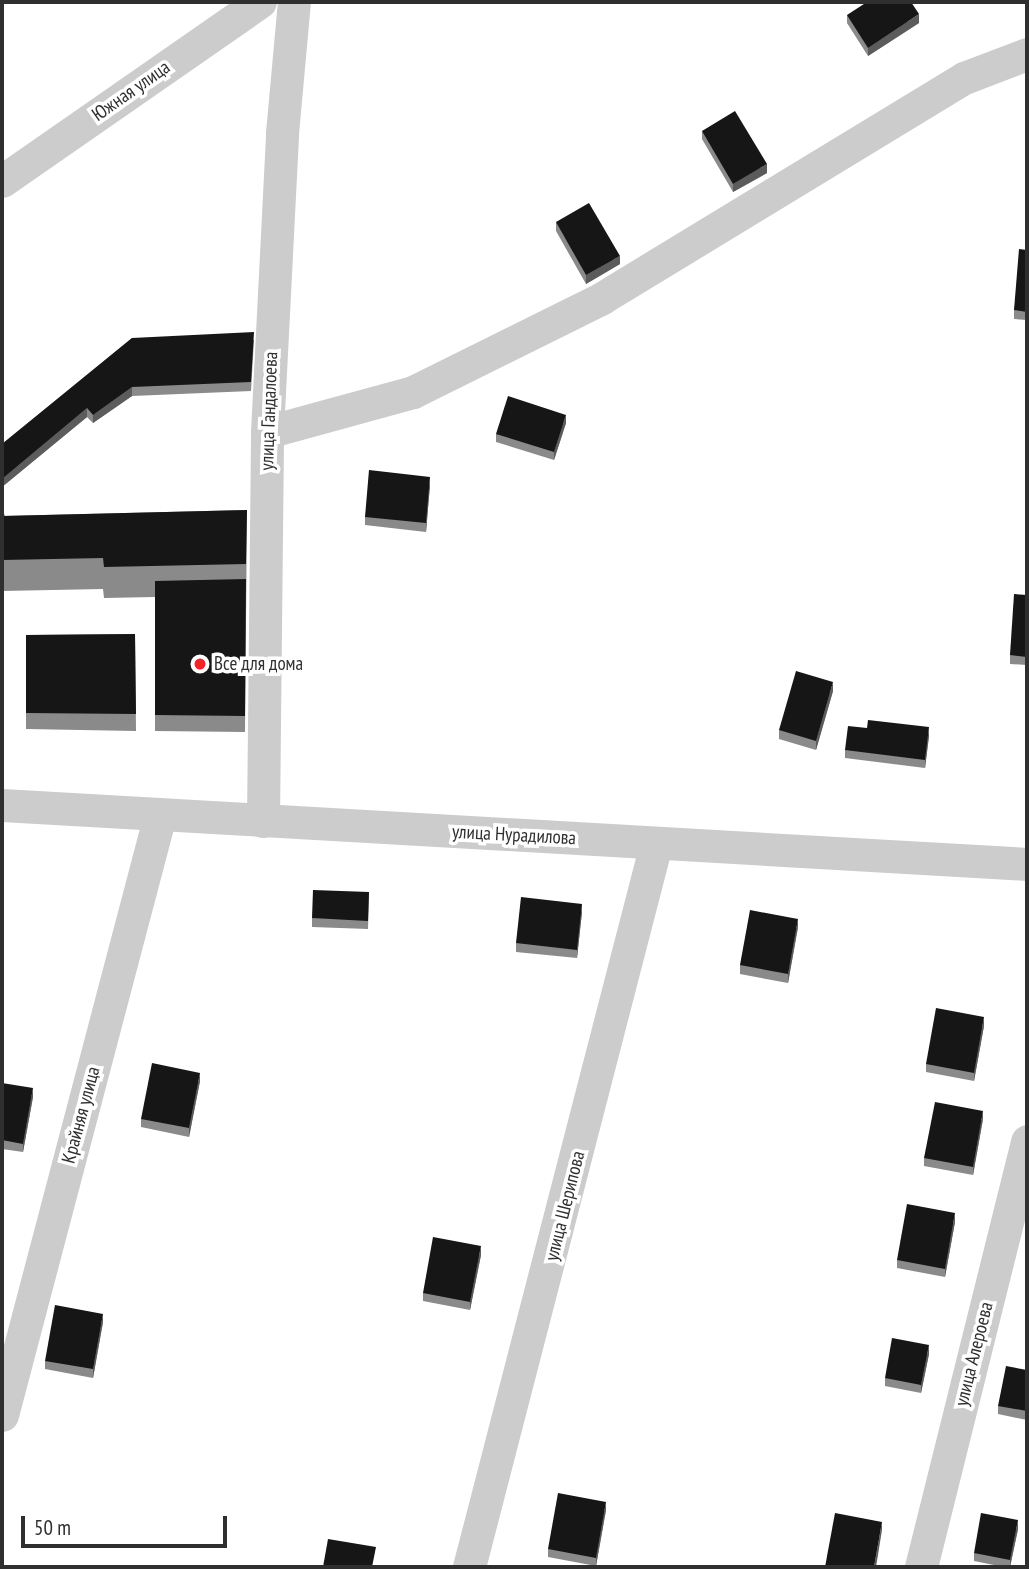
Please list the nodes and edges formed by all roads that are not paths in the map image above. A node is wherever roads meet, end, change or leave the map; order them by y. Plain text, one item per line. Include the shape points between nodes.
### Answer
1 (260, 2) edge
2 (294, 2) edge
3 (1027, 54) edge
4 (2, 181) edge
5 (267, 432) junction
6 (2, 805) edge
7 (160, 815) junction
8 (264, 821) junction
9 (656, 844) junction
10 (1027, 864) edge
11 (1027, 1141) edge
12 (2, 1415) edge
13 (469, 1567) edge
14 (921, 1567) edge

1 - 4 street, Южная улица
2 - 5 street, улица Гандалоева via 282,133
3 - 5 street via 964,78 590,304 413,392
5 - 8 street, улица Гандалоева
6 - 7 street, улица Нурадилова
7 - 8 street, улица Нурадилова
7 - 12 street, Крайняя улица
8 - 9 street, улица Нурадилова
9 - 10 street, улица Нурадилова
9 - 13 street, улица Шерипова
11 - 14 street, улица Алероева

